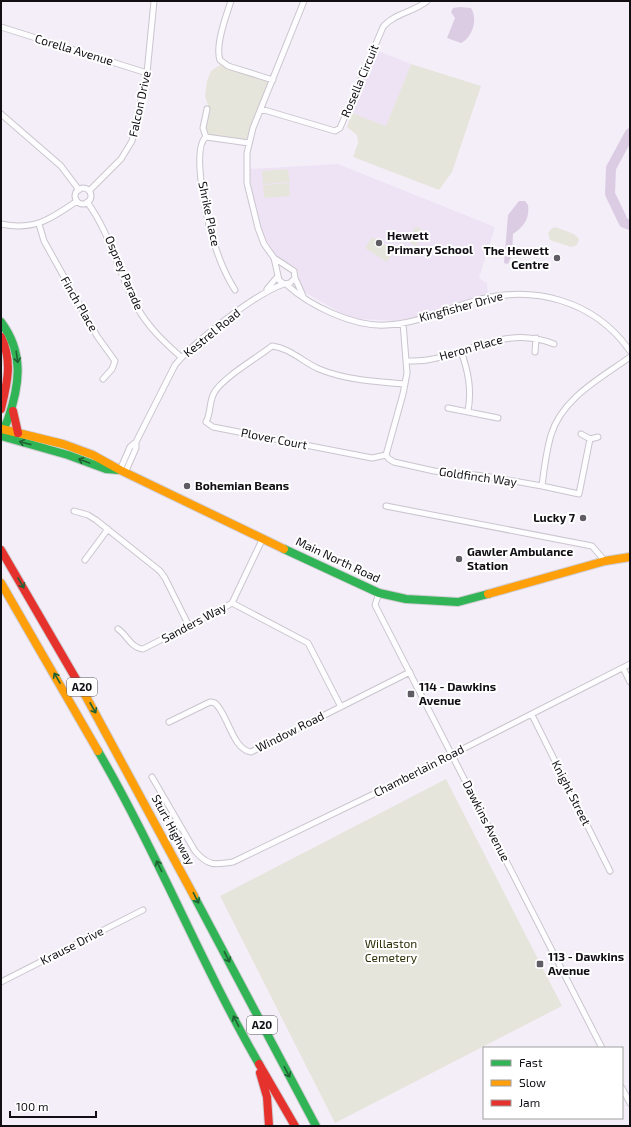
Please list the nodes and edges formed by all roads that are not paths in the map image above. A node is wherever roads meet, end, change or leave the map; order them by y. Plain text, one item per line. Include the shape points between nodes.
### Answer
1 (154, 1) edge
2 (231, 1) edge
3 (304, 1) edge
4 (427, 1) edge
5 (1, 27) edge
6 (147, 73) junction
7 (273, 80) junction
8 (207, 109) dead end
9 (261, 109) junction
10 (1, 114) edge
11 (206, 137) junction
12 (249, 143) junction
13 (79, 190) junction
14 (89, 191) junction
15 (77, 201) junction
16 (87, 202) junction
17 (1, 224) edge
18 (39, 224) junction
19 (274, 258) junction
20 (290, 267) junction
21 (278, 275) junction
22 (295, 278) junction
23 (285, 284) junction
24 (235, 290) dead end
25 (263, 293) junction
26 (304, 297) junction
27 (1, 322) edge
28 (403, 323) junction
29 (1, 337) edge
30 (536, 338) junction
31 (554, 344) dead end
32 (461, 351) junction
33 (630, 351) edge
34 (535, 352) dead end
35 (181, 357) junction
36 (630, 357) edge
37 (406, 361) junction
38 (103, 379) dead end
39 (405, 384) junction
40 (14, 400) junction
41 (448, 408) dead end
42 (1, 409) edge
43 (468, 411) junction
44 (498, 418) dead end
45 (1, 431) edge
46 (18, 433) junction
47 (581, 434) dead end
48 (598, 436) dead end
49 (590, 439) junction
50 (386, 456) junction
51 (122, 471) junction
52 (542, 486) junction
53 (386, 506) dead end
54 (74, 512) dead end
55 (108, 530) junction
56 (263, 538) junction
57 (1, 550) edge
58 (630, 557) edge
59 (85, 560) dead end
60 (605, 561) junction
61 (1, 584) edge
62 (1, 592) edge
63 (379, 593) junction
64 (232, 603) junction
65 (25, 624) junction
66 (189, 626) junction
67 (118, 629) dead end
68 (630, 664) edge
69 (623, 668) junction
70 (410, 672) junction
71 (630, 682) edge
72 (341, 706) junction
73 (532, 715) junction
74 (169, 722) dead end
75 (451, 753) junction
76 (152, 777) dead end
77 (610, 871) dead end
78 (143, 910) dead end
79 (1, 982) edge
80 (601, 1047) edge
81 (254, 1055) junction
82 (623, 1090) edge
83 (630, 1104) edge
84 (269, 1126) edge
85 (295, 1126) edge
86 (316, 1126) edge

1 - 6 street, Falcon Drive
2 - 7 street via 219,48 220,60 228,66
3 - 7 street
4 - 9 street, Rosella Circuit via 419,8 389,21 383,28 340,128 335,131
5 - 6 street, Corella Avenue
6 - 14 street, Falcon Drive via 130,147
7 - 9 street
8 - 11 street, Shrike Place via 203,128
9 - 12 street
10 - 13 street via 61,166
11 - 12 street
11 - 24 street, Shrike Place via 202,142 199,158 204,197 212,237
12 - 19 street via 246,171 250,198 264,244
13 - 14 street via 82,188
13 - 15 street via 75,197
14 - 16 street via 90,199
15 - 16 street
15 - 18 street
16 - 35 street, Osprey Parade via 104,227 131,295 144,318 160,338
17 - 18 street
18 - 38 street, Finch Place via 44,241 97,336 115,361
19 - 20 street
19 - 21 street
20 - 21 street via 282,268
20 - 22 street
21 - 23 street via 279,280
21 - 25 street, Kestrel Road
22 - 23 street
22 - 26 street
23 - 25 street, Kestrel Road
23 - 26 street, Kingfisher Drive
25 - 35 street, Kestrel Road
26 - 28 street, Kingfisher Drive via 346,319 385,326
27 -> 40 main road via 11,335 17,355 18,377
28 - 33 street, Kingfisher Drive via 486,298 536,294 573,304 594,316 618,335
28 - 37 street
29 - 42 main road via 7,351 9,366
30 - 31 street, Heron Place
30 - 32 street, Heron Place via 510,337
30 - 34 street
32 - 37 street, Heron Place via 427,360
32 - 43 street via 470,386
35 - 51 street, Kestrel Road via 136,442 130,446
36 - 52 street via 573,399 563,412 551,435
37 - 39 street
39 - 50 street
39 - 50 street, Plover Court via 362,380 319,369 279,347 272,346 217,388 211,401 210,414 206,422 209,425 372,458
40 - 45 main road via 7,423
40 - 46 main road via 14,421
41 - 43 street
43 - 44 street
45 - 46 main road, Main North Road
51 -> 45 main road, Main North Road via 106,469
46 - 51 main road, Main North Road via 59,443 109,462
47 - 49 street
48 - 49 street
49 - 52 street, Goldfinch Way via 579,494
50 - 52 street, Goldfinch Way via 394,462 434,471 485,476
51 - 56 main road, Main North Road
53 - 60 street via 592,546
54 - 55 street via 88,515
55 - 59 street
55 - 66 street via 166,578
56 - 63 main road, Main North Road
56 - 64 street, Sanders Way
57 -> 86 main road, Sturt Highway / A20 via 76,676 145,802
58 - 60 main road, Main North Road
60 - 63 main road, Main North Road via 458,602 423,601
61 - 65 main road, A20
62 - 65 main road
63 - 70 street, Dawkins Avenue via 375,605
64 - 66 street, Sanders Way
64 - 72 street via 308,643
81 -> 65 main road, A20 via 108,768
66 - 67 street, Sanders Way via 143,649 133,646 126,634
68 - 69 street, Chamberlain Road
69 - 71 street
69 - 73 street, Chamberlain Road
70 - 72 street, Window Road
70 - 75 street, Dawkins Avenue
72 - 74 street, Window Road via 251,752 243,749 237,742 215,703 210,702
73 - 75 street, Chamberlain Road
73 - 77 street, Knight Street
75 - 76 street, Chamberlain Road via 297,832 233,862 220,864 204,861 195,851
75 - 80 street, Dawkins Avenue
78 - 79 street, Krause Drive
81 - 84 main road via 267,1097
81 - 85 main road, A20
82 - 83 street

